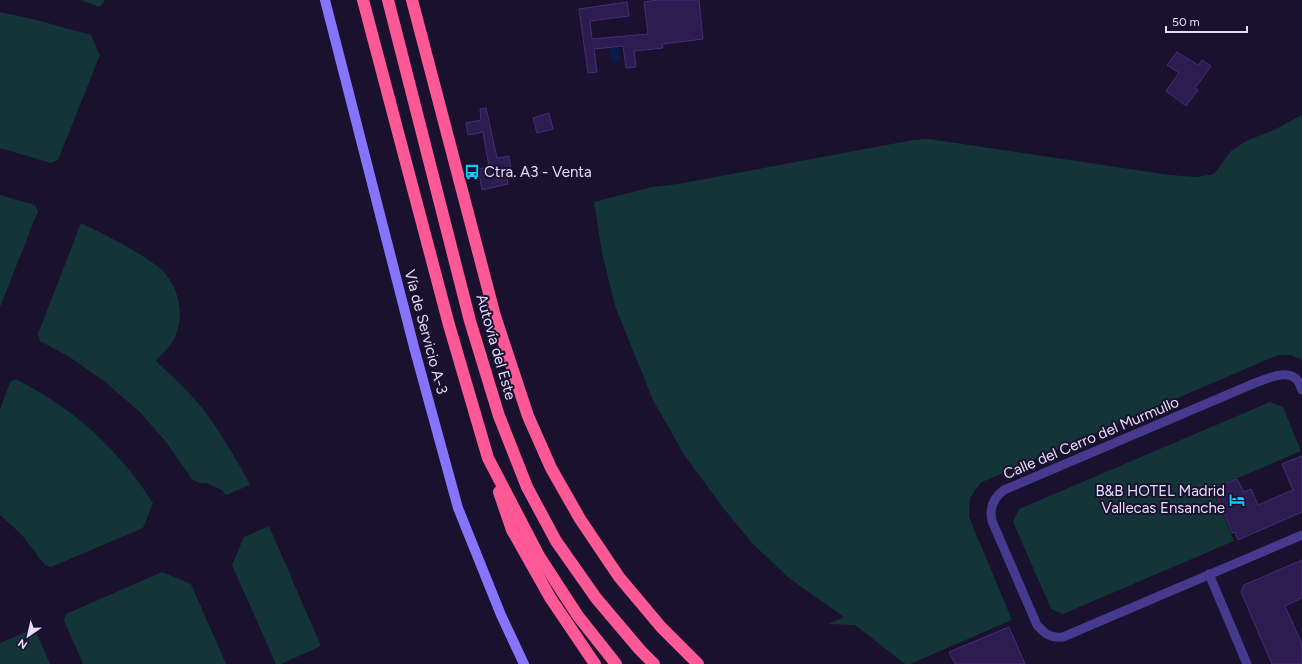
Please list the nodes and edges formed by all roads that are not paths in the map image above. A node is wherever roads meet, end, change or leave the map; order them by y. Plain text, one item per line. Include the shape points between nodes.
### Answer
1 (324, 0) edge
2 (363, 0) edge
3 (388, 0) edge
4 (412, 0) edge
5 (1302, 390) edge
6 (488, 458) junction
7 (1302, 535) edge
8 (1209, 574) junction
9 (524, 664) edge
10 (595, 664) edge
11 (616, 664) edge
12 (654, 664) edge
13 (698, 664) edge
14 (1247, 664) edge

1 - 9 main road, Vía de Servicio A-3 via 458,508 501,615
2 - 6 highway via 449,325
3 - 12 highway, Autovía del Este via 470,321 500,416 527,487 556,541 596,598
4 - 13 highway via 495,316 528,416 551,468 580,519 619,577 661,627
5 - 8 street, Calle del Cerro del Murmullo via 1298,381 1287,375 1255,383 1004,490 995,498 990,509 992,521 1037,625 1047,635 1063,637
6 - 10 highway via 512,530 551,598
6 - 11 highway via 539,556 578,616
7 - 8 street, Calle del Cerro del Murmullo
8 - 14 street

